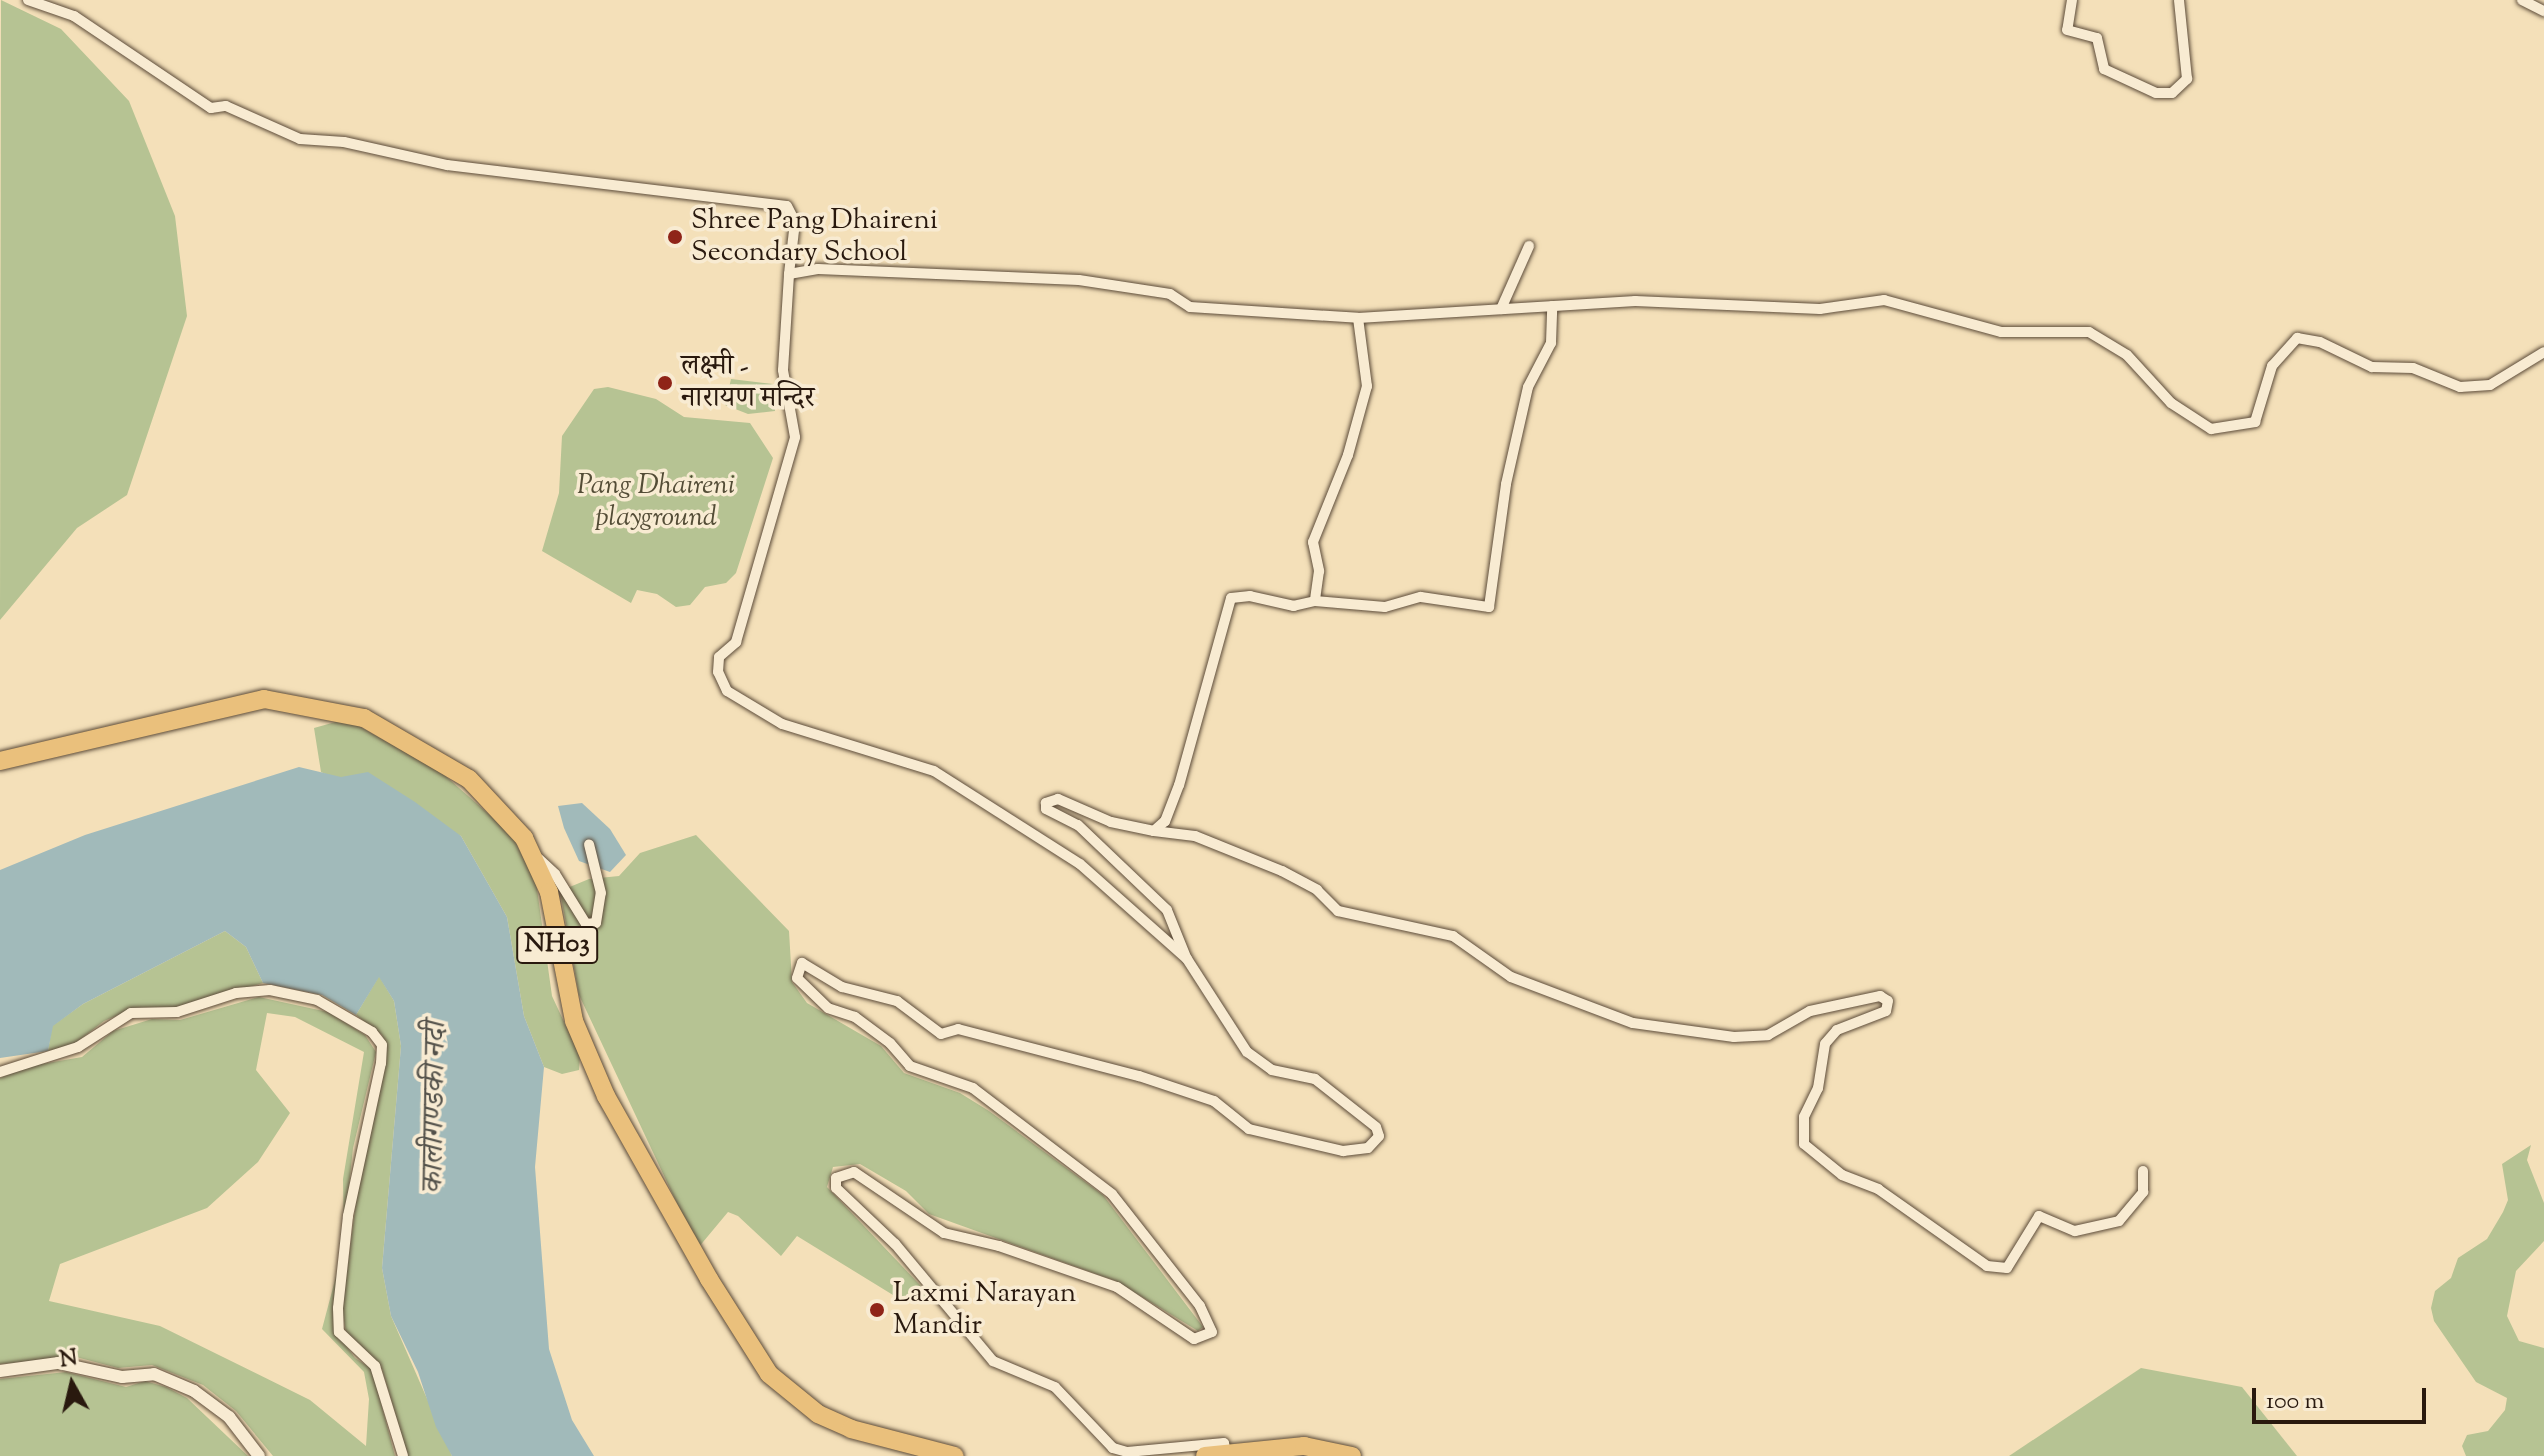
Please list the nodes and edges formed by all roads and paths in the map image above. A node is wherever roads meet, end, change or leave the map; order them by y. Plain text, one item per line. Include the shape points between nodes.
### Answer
1 (28, 0) edge
2 (2072, 0) edge
3 (2179, 0) edge
4 (2522, 0) edge
5 (2544, 11) edge
6 (1529, 246) dead end
7 (789, 274) junction
8 (1552, 306) junction
9 (1501, 309) junction
10 (1358, 318) junction
11 (2544, 352) edge
12 (1315, 601) junction
13 (0, 761) edge
14 (1154, 831) junction
15 (524, 838) junction
16 (589, 844) dead end
17 (1187, 959) junction
18 (0, 1072) edge
19 (2143, 1171) dead end
20 (0, 1371) edge
21 (1226, 1452) junction
22 (259, 1456) edge
23 (403, 1456) edge
24 (955, 1456) edge
25 (1205, 1456) edge
26 (1352, 1456) edge

1 - 7 street via 74,16 211,108 226,106 300,139 344,142 447,165 787,206 795,222
2 - 3 street via 2067,30 2097,38 2104,69 2156,93 2182,88 2187,79
4 - 5 street
6 - 9 street
7 - 10 street via 818,269 1065,279 1170,294 1190,307
7 - 17 street via 783,370 795,437 736,642 719,657 718,672 727,691 782,724 934,771 1080,864
8 - 9 street
8 - 11 street via 1635,301 1820,309 1884,300 2001,332 2089,332 2127,355 2171,403 2211,429 2255,422 2272,366 2297,338 2320,342 2372,367 2413,368 2460,387 2490,385
8 - 12 street via 1551,343 1528,387 1506,484 1489,607 1421,597 1385,607
9 - 10 street
10 - 12 street via 1367,386 1348,455 1313,542 1319,571
12 - 14 street via 1294,606 1250,596 1231,598 1179,785 1165,821
13 - 15 highway, NH03 via 264,699 291,701 364,718 419,749 469,779
14 - 17 street via 1111,822 1058,799 1046,803 1046,809 1078,825 1167,910
14 - 19 street via 1195,836 1282,871 1317,890 1338,911 1453,936 1511,977 1633,1023 1734,1037 1768,1035 1810,1011 1880,996 1888,1001 1886,1011 1837,1030 1825,1044 1820,1081 1804,1117 1804,1144 1842,1175 1878,1189 1987,1266 2007,1268 2039,1216 2082,1231 2119,1221 2143,1192
15 - 16 street via 555,874 586,924 596,923 602,910
15 - 24 highway, NH03 via 549,892 574,1021 606,1096 769,1374 818,1414 851,1429
17 - 21 street via 1247,1052 1272,1070 1315,1079 1376,1127 1374,1143 1343,1151 1249,1129 1214,1101 1127,1072 1045,1056 958,1029 941,1034 897,1001 842,987 807,963 797,972 818,1000 855,1017 910,1066 973,1088 1112,1194 1200,1306 1212,1332 1194,1339 1117,1287 944,1233 854,1172 836,1178 836,1188 929,1282 993,1361 1055,1387 1113,1448 1127,1452 1224,1443
18 - 23 street via 78,1047 131,1013 177,1012 236,993 270,990 317,1000 372,1032 382,1045 381,1063 348,1216 338,1320 349,1346 375,1366
20 - 22 street via 58,1363 122,1377 154,1374 194,1391 229,1417
21 - 25 highway
21 - 26 highway via 1304,1446

